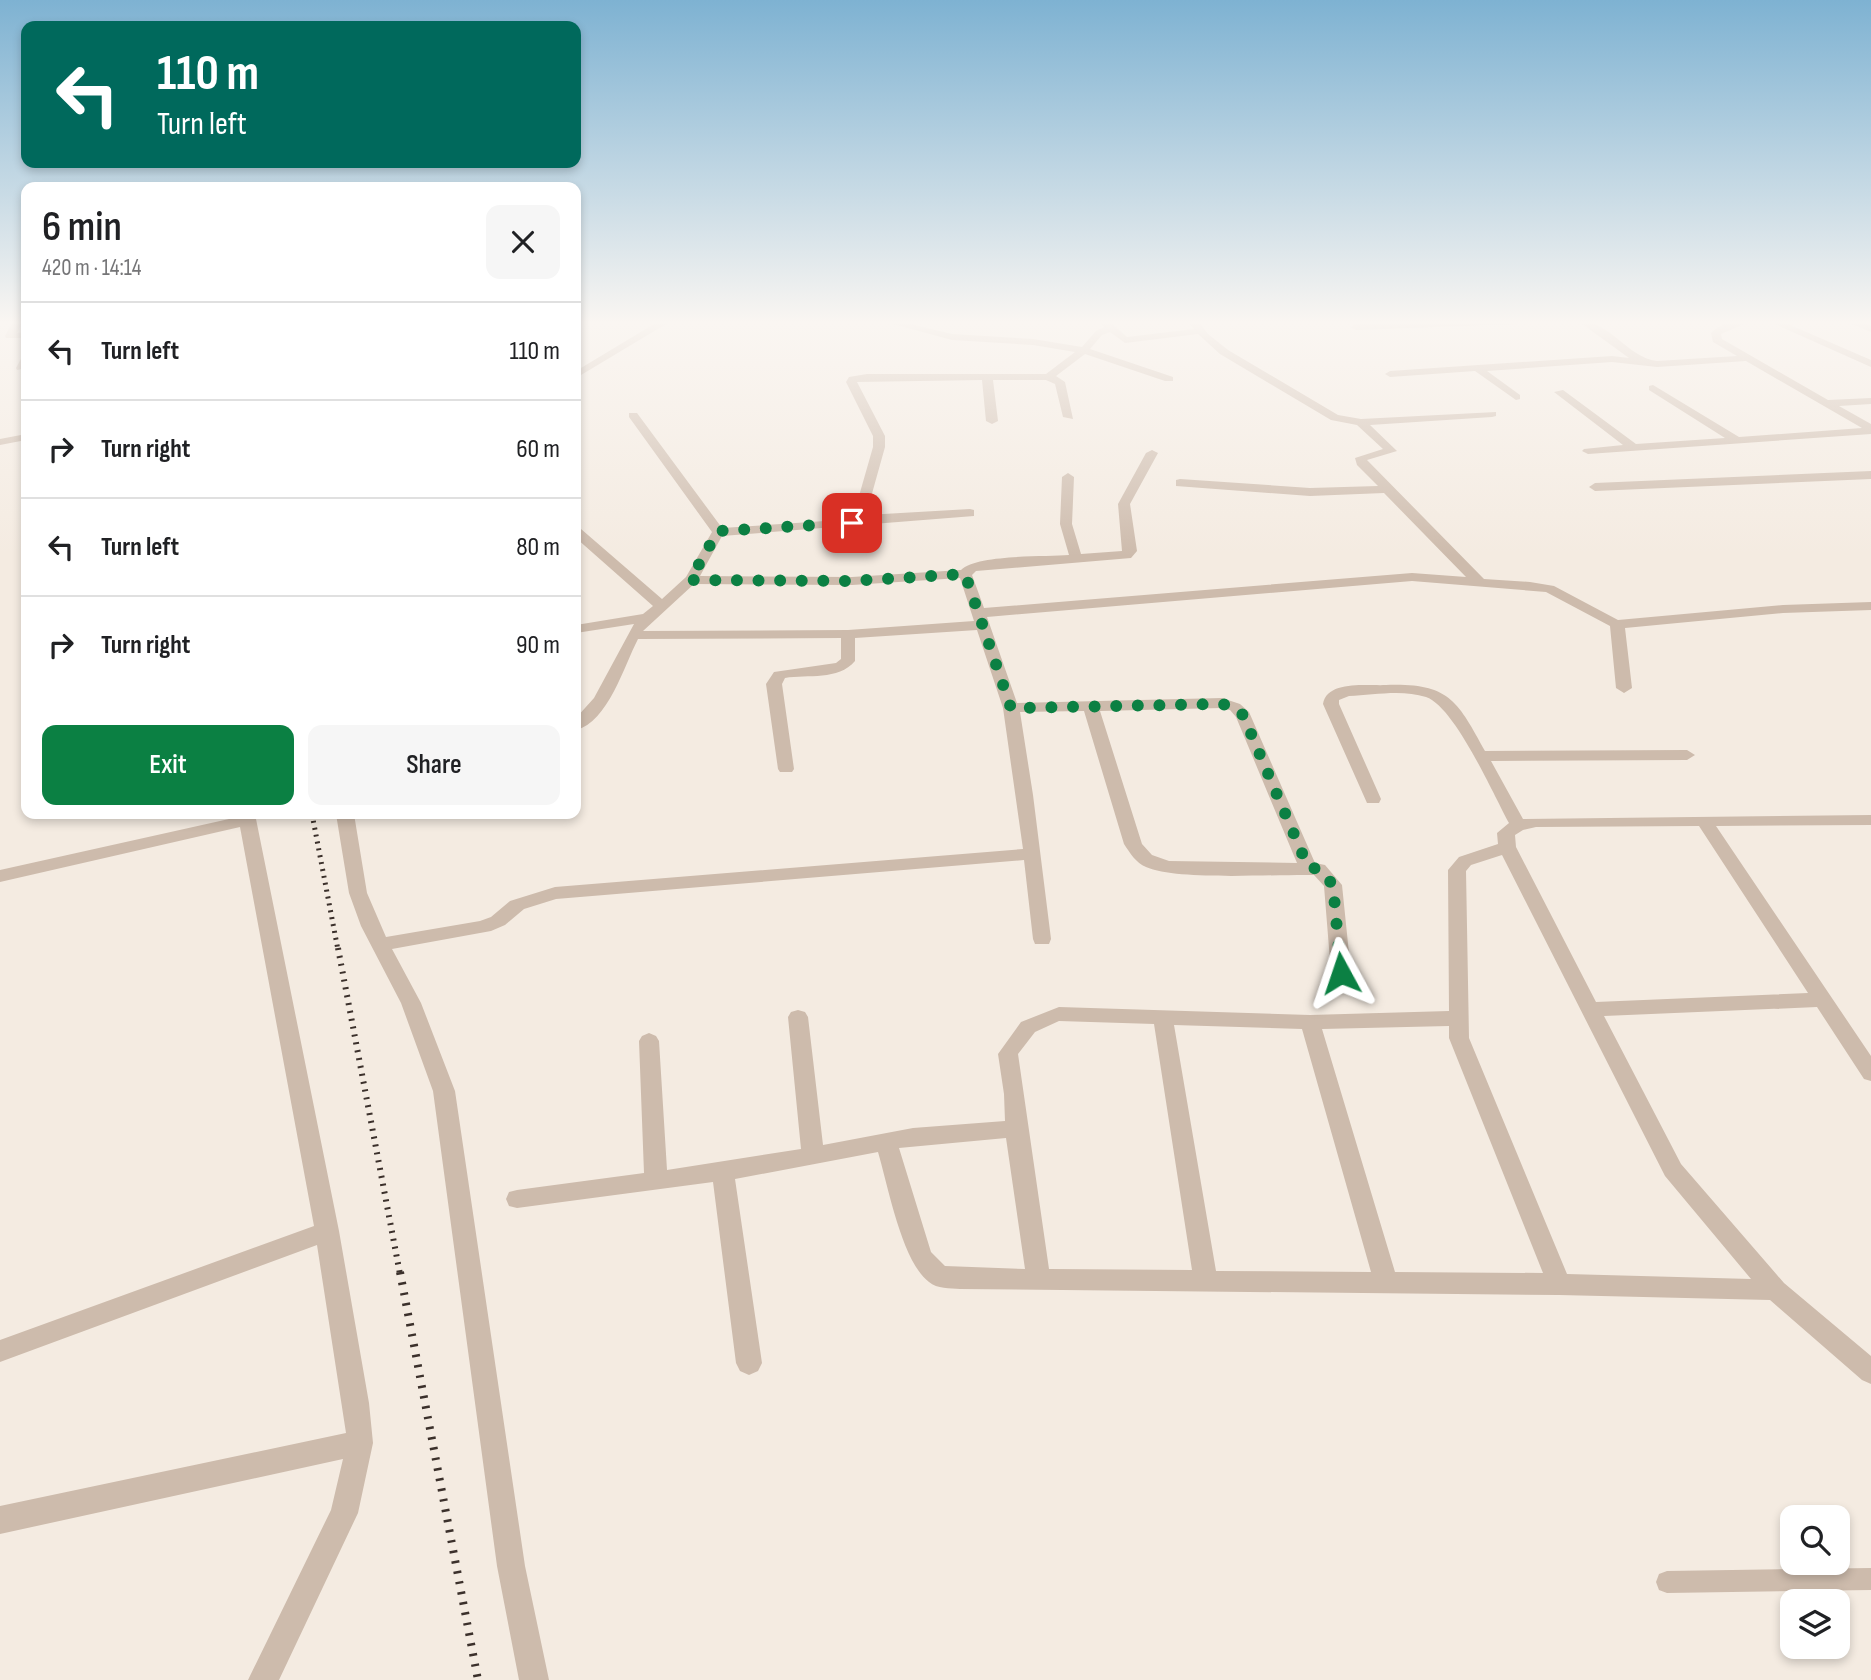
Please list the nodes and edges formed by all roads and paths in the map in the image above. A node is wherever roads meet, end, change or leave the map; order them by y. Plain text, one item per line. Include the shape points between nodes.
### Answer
1 (860, 399) edge
2 (990, 399) edge
3 (1064, 399) edge
4 (1304, 399) edge
5 (1569, 399) edge
6 (1671, 399) edge
7 (1819, 399) edge
8 (1871, 401) edge
9 (1825, 403) junction
10 (1492, 414) dead end
11 (634, 415) dead end
12 (1069, 417) dead end
13 (992, 421) dead end
14 (1361, 422) junction
15 (1871, 430) edge
16 (21, 438) edge
17 (1738, 441) junction
18 (0, 442) edge
19 (1634, 448) junction
20 (1588, 451) dead end
21 (1152, 453) dead end
22 (1871, 475) edge
23 (1068, 477) dead end
24 (1180, 484) dead end
25 (1595, 487) dead end
26 (1388, 489) junction
27 (970, 513) dead end
28 (859, 519) junction
29 (718, 531) junction
30 (581, 536) edge
31 (1076, 558) junction
32 (965, 574) junction
33 (690, 580) junction
34 (1480, 583) junction
35 (661, 605) junction
36 (1871, 606) edge
37 (645, 618) junction
38 (982, 619) junction
39 (1617, 624) junction
40 (581, 628) edge
41 (848, 634) junction
42 (633, 635) junction
43 (1624, 688) dead end
44 (1091, 707) junction
45 (1011, 708) junction
46 (581, 723) edge
47 (1687, 755) dead end
48 (1480, 756) junction
49 (786, 769) dead end
50 (1373, 799) dead end
51 (238, 819) edge
52 (246, 819) edge
53 (346, 819) edge
54 (1871, 820) edge
55 (1705, 822) junction
56 (1518, 825) junction
57 (1507, 847) junction
58 (1032, 853) junction
59 (1308, 867) junction
60 (0, 876) edge
61 (1042, 939) dead end
62 (380, 945) junction
63 (1341, 973) dead end
64 (1823, 1000) junction
65 (1590, 1009) junction
66 (797, 1017) dead end
67 (1163, 1017) junction
68 (1458, 1018) junction
69 (1310, 1021) junction
70 (649, 1041) dead end
71 (1871, 1073) edge
72 (1016, 1129) junction
73 (886, 1141) junction
74 (814, 1155) junction
75 (723, 1172) junction
76 (656, 1181) junction
77 (517, 1199) dead end
78 (327, 1231) junction
79 (1038, 1279) junction
80 (1206, 1281) junction
81 (1386, 1283) junction
82 (1559, 1284) junction
83 (1775, 1290) junction
84 (0, 1351) edge
85 (749, 1363) dead end
86 (1871, 1372) edge
87 (360, 1443) junction
88 (0, 1520) edge
89 (1871, 1579) edge
90 (1667, 1582) dead end
91 (263, 1680) edge
92 (534, 1680) edge

1 - 28 street via 879,447
2 - 13 street
3 - 12 street
4 - 14 street via 1335,418
5 - 19 street
6 - 17 street
7 - 9 street
8 - 9 street
9 - 15 street
10 - 14 street
11 - 29 street
14 - 26 street via 1391,451 1361,458
15 - 17 street
16 - 18 street
17 - 19 street
19 - 20 street
21 - 31 street via 1124,504 1130,551 1121,556
22 - 25 street
23 - 31 street via 1066,524
24 - 26 street via 1310,492
26 - 34 street
27 - 28 street
28 - 29 street
29 - 33 street
30 - 35 street
31 - 32 street via 984,565
32 - 33 street via 852,581
32 - 38 street
33 - 35 street
34 - 38 street via 1412,577
34 - 39 street via 1547,589
35 - 37 street
36 - 39 street
37 - 40 street
37 - 42 street
38 - 41 street
38 - 45 street
39 - 43 street
41 - 42 street
41 - 49 street via 848,661 841,667 791,671 779,675 774,684
42 - 46 street via 596,708
44 - 45 street
44 - 59 street via 1235,707 1243,715
44 - 59 street via 1140,856 1154,865 1175,868
45 - 58 street
47 - 48 street
48 - 50 street via 1451,708 1431,693 1338,693 1331,704
48 - 56 street
51 - 60 street
52 - 78 street
53 - 62 street via 359,893
54 - 55 street
55 - 56 street
55 - 64 street
56 - 57 street via 1506,833
57 - 65 street
57 - 68 street via 1465,861 1457,870
58 - 61 street
58 - 62 street via 555,893 517,905 484,927
59 - 63 street via 1319,869 1333,885
62 - 92 street via 411,1003 444,1091 511,1566
64 - 65 street
64 - 71 street
65 - 83 street via 1673,1170
66 - 74 street
67 - 69 street
67 - 72 street via 1059,1014 1024,1028 1008,1055
67 - 80 street
68 - 69 street
68 - 82 street via 1468,1065
69 - 81 street
70 - 76 street
72 - 73 street
72 - 79 street
73 - 74 street
73 - 79 street via 921,1257 938,1276
74 - 75 street
75 - 76 street
75 - 85 street
76 - 77 street
78 - 84 street
78 - 87 street
79 - 80 street
80 - 81 street
81 - 82 street
82 - 83 street
83 - 86 street
87 - 88 street
87 - 91 street via 344,1513
89 - 90 lane

